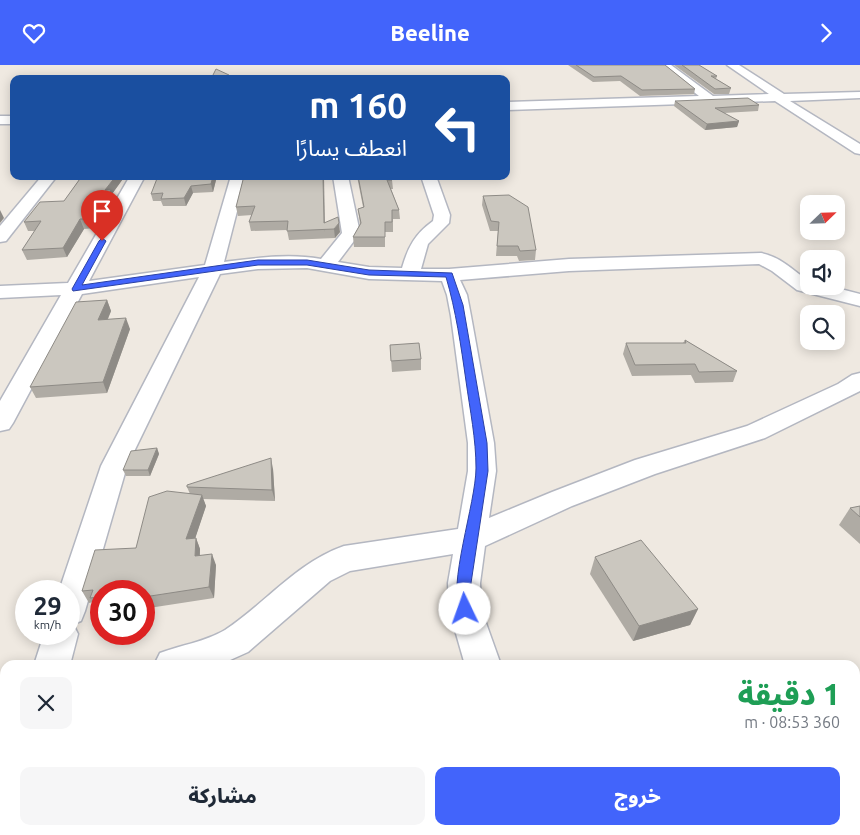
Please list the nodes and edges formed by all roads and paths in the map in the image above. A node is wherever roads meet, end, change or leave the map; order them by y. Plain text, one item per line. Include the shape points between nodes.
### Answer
1 (664, 65) edge
2 (732, 65) edge
3 (860, 95) edge
4 (779, 97) junction
5 (711, 100) junction
6 (510, 106) edge
7 (860, 150) edge
8 (47, 180) edge
9 (136, 180) edge
10 (238, 180) edge
11 (341, 180) edge
12 (429, 180) edge
13 (0, 237) edge
14 (325, 266) junction
15 (213, 269) junction
16 (410, 274) junction
17 (449, 275) junction
18 (76, 289) junction
19 (0, 292) edge
20 (860, 299) edge
21 (860, 380) edge
22 (0, 423) edge
23 (471, 539) junction
24 (79, 580) edge
25 (58, 645) edge
26 (53, 660) edge
27 (189, 660) edge
28 (481, 660) edge

1 - 5 street
2 - 4 street
3 - 4 street
4 - 5 street
4 - 7 street
5 - 6 street
8 - 13 street
9 - 18 street
10 - 15 street
11 - 14 street via 351,233
12 - 16 street via 442,215 441,223 419,242
14 - 15 street via 283,261
14 - 16 street via 369,273
15 - 18 street
15 - 24 street via 114,466
16 - 17 street
17 - 20 street via 569,265 761,259 780,266 804,286
17 - 23 street via 460,309 481,443 482,471
18 - 19 street
18 - 22 street
21 - 23 street via 756,431 645,467
23 - 27 street via 344,559 319,572 236,641
23 - 28 street via 464,583 465,609
25 - 26 street

